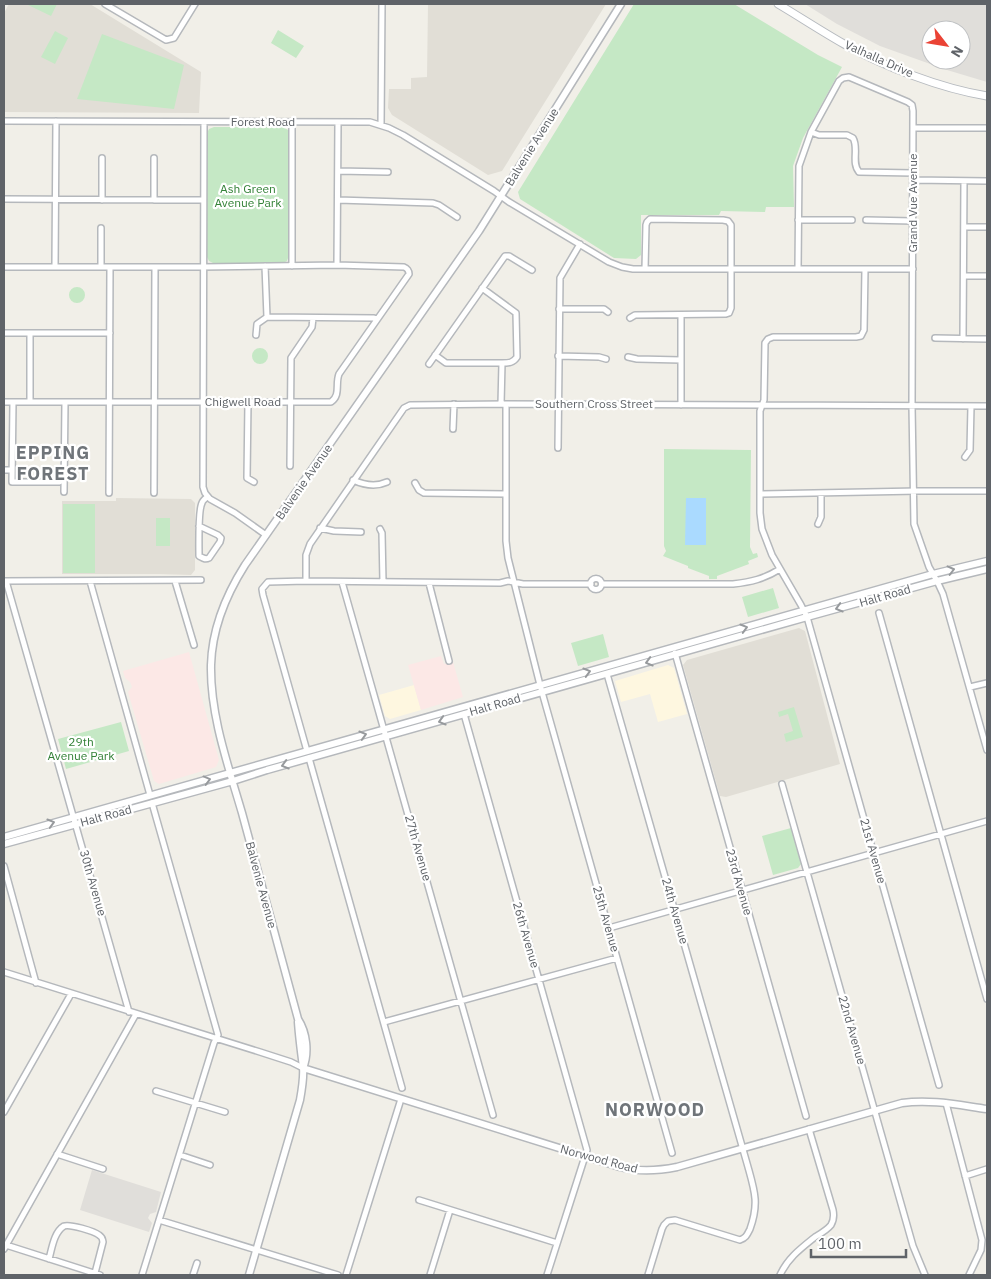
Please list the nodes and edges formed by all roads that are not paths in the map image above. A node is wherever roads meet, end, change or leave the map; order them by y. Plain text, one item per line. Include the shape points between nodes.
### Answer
1 (105, 4) edge
2 (195, 4) edge
3 (382, 4) edge
4 (621, 4) edge
5 (778, 4) edge
6 (987, 96) edge
7 (4, 121) edge
8 (56, 121) junction
9 (204, 122) junction
10 (292, 122) junction
11 (338, 122) junction
12 (381, 125) junction
13 (913, 128) junction
14 (987, 128) edge
15 (811, 132) junction
16 (102, 158) dead end
17 (154, 158) dead end
18 (338, 171) junction
19 (388, 172) dead end
20 (913, 173) junction
21 (913, 180) junction
22 (964, 181) junction
23 (987, 181) edge
24 (502, 196) junction
25 (4, 199) edge
26 (56, 200) junction
27 (102, 200) junction
28 (154, 200) junction
29 (203, 200) junction
30 (338, 200) junction
31 (457, 217) dead end
32 (798, 220) junction
33 (852, 220) dead end
34 (866, 220) dead end
35 (913, 221) junction
36 (964, 227) junction
37 (987, 227) edge
38 (101, 228) dead end
39 (580, 244) junction
40 (338, 265) junction
41 (265, 266) junction
42 (292, 266) junction
43 (4, 267) edge
44 (55, 267) junction
45 (101, 267) junction
46 (110, 267) junction
47 (155, 267) junction
48 (203, 267) junction
49 (645, 269) junction
50 (731, 269) junction
51 (798, 269) junction
52 (865, 269) junction
53 (913, 269) junction
54 (532, 270) dead end
55 (964, 276) junction
56 (987, 276) edge
57 (482, 288) junction
58 (559, 309) junction
59 (608, 312) dead end
60 (681, 315) junction
61 (266, 317) junction
62 (313, 318) junction
63 (630, 318) dead end
64 (377, 319) junction
65 (4, 333) edge
66 (30, 333) junction
67 (110, 333) junction
68 (256, 336) dead end
69 (935, 338) dead end
70 (964, 339) junction
71 (987, 339) edge
72 (435, 355) junction
73 (558, 356) junction
74 (628, 357) dead end
75 (606, 359) dead end
76 (681, 360) junction
77 (502, 363) junction
78 (429, 364) dead end
79 (4, 402) edge
80 (13, 402) junction
81 (30, 402) junction
82 (65, 402) junction
83 (110, 402) junction
84 (154, 402) junction
85 (203, 402) junction
86 (248, 402) junction
87 (291, 402) junction
88 (454, 404) junction
89 (503, 404) junction
90 (558, 404) junction
91 (681, 405) junction
92 (762, 405) junction
93 (912, 406) junction
94 (970, 406) junction
95 (987, 406) edge
96 (453, 429) dead end
97 (558, 448) dead end
98 (965, 457) dead end
99 (290, 466) dead end
100 (4, 470) edge
101 (12, 470) junction
102 (64, 478) junction
103 (354, 480) junction
104 (254, 482) dead end
105 (387, 482) dead end
106 (415, 483) dead end
107 (913, 491) junction
108 (987, 491) edge
109 (64, 492) dead end
110 (110, 493) dead end
111 (154, 493) dead end
112 (821, 493) junction
113 (506, 494) junction
114 (760, 494) junction
115 (207, 497) junction
116 (818, 524) dead end
117 (200, 526) junction
118 (320, 528) junction
119 (380, 529) dead end
120 (361, 532) dead end
121 (266, 535) junction
122 (987, 561) edge
123 (987, 568) edge
124 (780, 569) junction
125 (933, 574) junction
126 (201, 580) dead end
127 (5, 581) edge
128 (90, 581) junction
129 (175, 581) junction
130 (306, 581) junction
131 (937, 581) junction
132 (342, 582) junction
133 (383, 582) junction
134 (514, 582) junction
135 (428, 583) junction
136 (806, 614) junction
137 (879, 614) dead end
138 (194, 645) dead end
139 (674, 651) junction
140 (449, 661) dead end
141 (607, 674) junction
142 (987, 683) edge
143 (970, 687) junction
144 (541, 688) junction
145 (464, 714) junction
146 (385, 733) junction
147 (987, 750) edge
148 (308, 755) junction
149 (231, 773) junction
150 (233, 781) junction
151 (782, 784) dead end
152 (150, 795) junction
153 (152, 803) junction
154 (74, 817) junction
155 (987, 822) edge
156 (76, 824) junction
157 (940, 834) junction
158 (4, 837) edge
159 (4, 844) edge
160 (874, 854) junction
161 (4, 866) edge
162 (808, 872) junction
163 (742, 891) junction
164 (675, 910) junction
165 (609, 928) junction
166 (617, 958) junction
167 (4, 972) edge
168 (539, 980) junction
169 (36, 983) junction
170 (71, 994) junction
171 (987, 999) edge
172 (461, 1001) junction
173 (129, 1012) junction
174 (136, 1014) junction
175 (384, 1022) junction
176 (216, 1039) junction
177 (303, 1068) junction
178 (939, 1084) dead end
179 (402, 1088) dead end
180 (156, 1090) dead end
181 (401, 1099) junction
182 (196, 1102) junction
183 (946, 1103) junction
184 (987, 1109) edge
185 (876, 1110) junction
186 (4, 1112) edge
187 (225, 1112) dead end
188 (493, 1115) dead end
189 (806, 1116) dead end
190 (809, 1129) junction
191 (743, 1148) junction
192 (672, 1153) dead end
193 (57, 1154) junction
194 (180, 1155) junction
195 (585, 1156) junction
196 (210, 1165) dead end
197 (103, 1168) dead end
198 (987, 1169) edge
199 (965, 1176) junction
200 (419, 1200) dead end
201 (450, 1210) junction
202 (159, 1220) junction
203 (6, 1242) edge
204 (557, 1243) junction
205 (257, 1250) junction
206 (49, 1259) junction
207 (197, 1263) dead end
208 (98, 1274) edge
209 (142, 1275) edge
210 (193, 1275) edge
211 (249, 1275) edge
212 (338, 1275) edge
213 (346, 1275) edge
214 (430, 1275) edge
215 (547, 1275) edge
216 (648, 1275) edge
217 (780, 1275) edge
218 (925, 1275) edge
219 (969, 1275) edge

1 - 2 street via 164,40 171,40
3 - 12 street
4 - 24 street, Balvenie Avenue
5 - 6 main road, Valhalla Drive via 876,60 929,81
7 - 8 street, Forest Road
8 - 9 street, Forest Road
8 - 26 street
9 - 10 street, Forest Road
9 - 29 street
10 - 11 street, Forest Road
10 - 42 street
11 - 12 street, Forest Road
11 - 18 street
12 - 24 street, Forest Road via 403,135
13 - 14 street
13 - 15 street, Grand Vue Avenue via 910,103 847,77 839,81
13 - 20 street, Grand Vue Avenue
15 - 20 street via 853,138 856,143 855,167 859,172
15 - 32 street, Grand Vue Avenue via 799,170
16 - 27 street
17 - 28 street
18 - 19 street
18 - 30 street
20 - 21 street, Grand Vue Avenue
21 - 22 street
21 - 35 street, Grand Vue Avenue
22 - 23 street
22 - 36 street
24 - 39 street, Forest Road
24 - 121 street, Balvenie Avenue
25 - 26 street
26 - 27 street
26 - 44 street
27 - 28 street
28 - 29 street
29 - 48 street
30 - 31 street via 433,203
30 - 40 street
32 - 33 street
32 - 51 street, Grand Vue Avenue
34 - 35 street
35 - 53 street, Grand Vue Avenue
36 - 37 street
36 - 55 street
38 - 45 street
39 - 49 street, Forest Road via 618,266
39 - 58 street via 560,278
40 - 42 street
40 - 64 street, Chigwell Road via 404,267 408,270
41 - 42 street
41 - 48 street
41 - 61 street
43 - 44 street
44 - 45 street
45 - 46 street
46 - 47 street
46 - 67 street
47 - 48 street
47 - 84 street
48 - 85 street
49 - 50 street, Forest Road
49 - 50 street via 646,225 653,219 728,221 731,227
50 - 51 street, Forest Road
50 - 60 street via 729,313
51 - 52 street, Forest Road
52 - 53 street, Forest Road
52 - 92 street, 21st Avenue via 863,334 856,337 768,339 764,345
53 - 93 street, Grand Vue Avenue
54 - 57 street via 504,256
55 - 56 street
55 - 70 street
57 - 72 street
57 - 77 street via 514,310 517,317 517,357 515,361
58 - 59 street via 604,309
58 - 73 street
60 - 63 street via 636,315
60 - 76 street
61 - 62 street
61 - 68 street via 257,324
62 - 64 street
62 - 87 street via 312,327 291,358
64 - 87 street, Chigwell Road via 338,375 338,393 334,399 328,402
65 - 66 street
66 - 67 street
66 - 81 street
67 - 83 street
69 - 70 street
70 - 71 street
72 - 77 street via 446,362
72 - 78 street
73 - 75 street
73 - 90 street
74 - 76 street
76 - 91 street
77 - 89 street, 25th Avenue
79 - 80 street, Chigwell Road
80 - 81 street, Chigwell Road
80 - 101 street
81 - 82 street, Chigwell Road
82 - 83 street, Chigwell Road
82 - 102 street
83 - 84 street, Chigwell Road
83 - 110 street
84 - 85 street, Chigwell Road
84 - 111 street
85 - 86 street, Chigwell Road
85 - 115 street via 203,486
86 - 87 street, Chigwell Road
86 - 104 street via 247,478
87 - 99 street
88 - 89 street, Southern Cross Street
88 - 96 street
88 - 103 street, Southern Cross Street via 416,404 404,408
89 - 90 street, Southern Cross Street
89 - 113 street, 25th Avenue
90 - 91 street, Southern Cross Street
90 - 97 street
91 - 92 street, Southern Cross Street
92 - 93 street, Southern Cross Street
92 - 114 street, 21st Avenue
93 - 94 street, Southern Cross Street
93 - 107 street, Grand Vue Avenue
94 - 95 street, Southern Cross Street
94 - 98 street via 970,450
100 - 101 street
101 - 102 street via 12,482 59,482
102 - 109 street
103 - 105 street via 362,484
103 - 118 street, Southern Cross Street
106 - 113 street via 424,493
107 - 108 street
107 - 112 street
107 - 125 street, Grand Vue Avenue via 914,526
112 - 114 street
112 - 116 street
113 - 134 street, 25th Avenue via 507,549
114 - 124 street, 21st Avenue via 762,529
115 - 117 street via 200,507
115 - 121 street
117 - 117 street via 199,556 207,559 221,538
118 - 120 street
118 - 130 street, Southern Cross Street via 308,549
119 - 133 street
121 - 149 street, Balvenie Avenue via 226,599 213,648 214,709
125 -> 122 street, Halt Road
123 - 131 street, Halt Road
124 - 134 street via 752,581 733,584 602,584 595,578 590,584
124 - 136 street, 21st Avenue
125 - 131 street, Grand Vue Avenue
125 - 136 street, Halt Road
126 - 129 street
127 - 128 street
127 - 154 street, 30th Avenue
128 - 129 street
128 - 152 street
129 - 138 street
130 - 132 street
130 - 148 street via 270,582 265,584 262,595
131 -> 136 street, Halt Road
131 - 143 street, Grand Vue Avenue
132 - 133 street
132 - 146 street, 27th Avenue
133 - 135 street
134 - 135 street
134 - 144 street, 25th Avenue
135 - 140 street
136 - 139 street, Halt Road
136 - 160 street, 21st Avenue
137 - 157 street
139 -> 141 street, Halt Road
144 -> 139 street, Halt Road
139 - 163 street, 23rd Avenue
141 - 144 street, Halt Road
141 - 164 street, 24th Avenue
142 - 143 street
143 - 147 street, Grand Vue Avenue
144 - 145 street, Halt Road
144 - 146 street, Halt Road
144 - 165 street, 25th Avenue
145 -> 146 street, Halt Road
145 - 168 street, 26th Avenue
146 - 148 street, Halt Road
146 - 172 street, 27th Avenue
148 - 149 street, Halt Road
148 -> 150 street, Halt Road
148 - 175 street
149 - 150 street, Balvenie Avenue
152 -> 149 street, Halt Road
150 - 153 street, Halt Road
150 - 177 street, Balvenie Avenue via 304,1031 307,1057
151 - 162 street, 22nd Avenue
152 - 154 street, Halt Road
153 - 156 street, Halt Road
153 - 176 street via 218,1035
154 - 156 street, 30th Avenue
158 -> 154 street, Halt Road
155 - 157 street
156 - 159 street, Halt Road
156 - 173 street, 30th Avenue
157 - 160 street
157 - 171 street
160 - 162 street
160 - 178 street, 21st Avenue
161 - 169 street
162 - 163 street
162 - 185 street, 22nd Avenue
163 - 164 street
163 - 189 street, 23rd Avenue
164 - 165 street
164 - 191 street, 24th Avenue
165 - 166 street, 25th Avenue
166 - 168 street
166 - 192 street, 25th Avenue
167 - 169 street
168 - 172 street
168 - 195 street, 26th Avenue via 587,1150
169 - 170 street
170 - 173 street
170 - 186 street
172 - 175 street
172 - 188 street, 27th Avenue
173 - 174 street
174 - 176 street
174 - 193 street
175 - 179 street
176 - 177 street
176 - 182 street
177 - 181 street, Norwood Road
177 - 205 street, Balvenie Avenue via 297,1113
180 - 182 street
181 - 195 street, Norwood Road
181 - 213 street
182 - 187 street
182 - 194 street
183 - 184 street, Norwood Road
183 - 185 street, Norwood Road via 915,1101
183 - 199 street
185 - 190 street, Norwood Road
185 - 218 street, 22nd Avenue via 913,1246
190 - 191 street, Norwood Road
190 - 217 street via 833,1218 828,1227 798,1250
191 - 195 street, Norwood Road via 651,1171 626,1168
191 - 216 street, 24th Avenue via 756,1202 745,1238 737,1240 675,1220 668,1221 662,1229
193 - 197 street
193 - 203 street
194 - 196 street
194 - 202 street
195 - 204 street
198 - 199 street
199 - 219 street via 982,1245
200 - 201 street
201 - 204 street
201 - 214 street
202 - 205 street
202 - 209 street
203 - 206 street
204 - 215 street
205 - 211 street, Balvenie Avenue
205 - 212 street
206 - 208 street
206 - 208 street via 56,1235 64,1227 89,1231 103,1239
207 - 210 street

